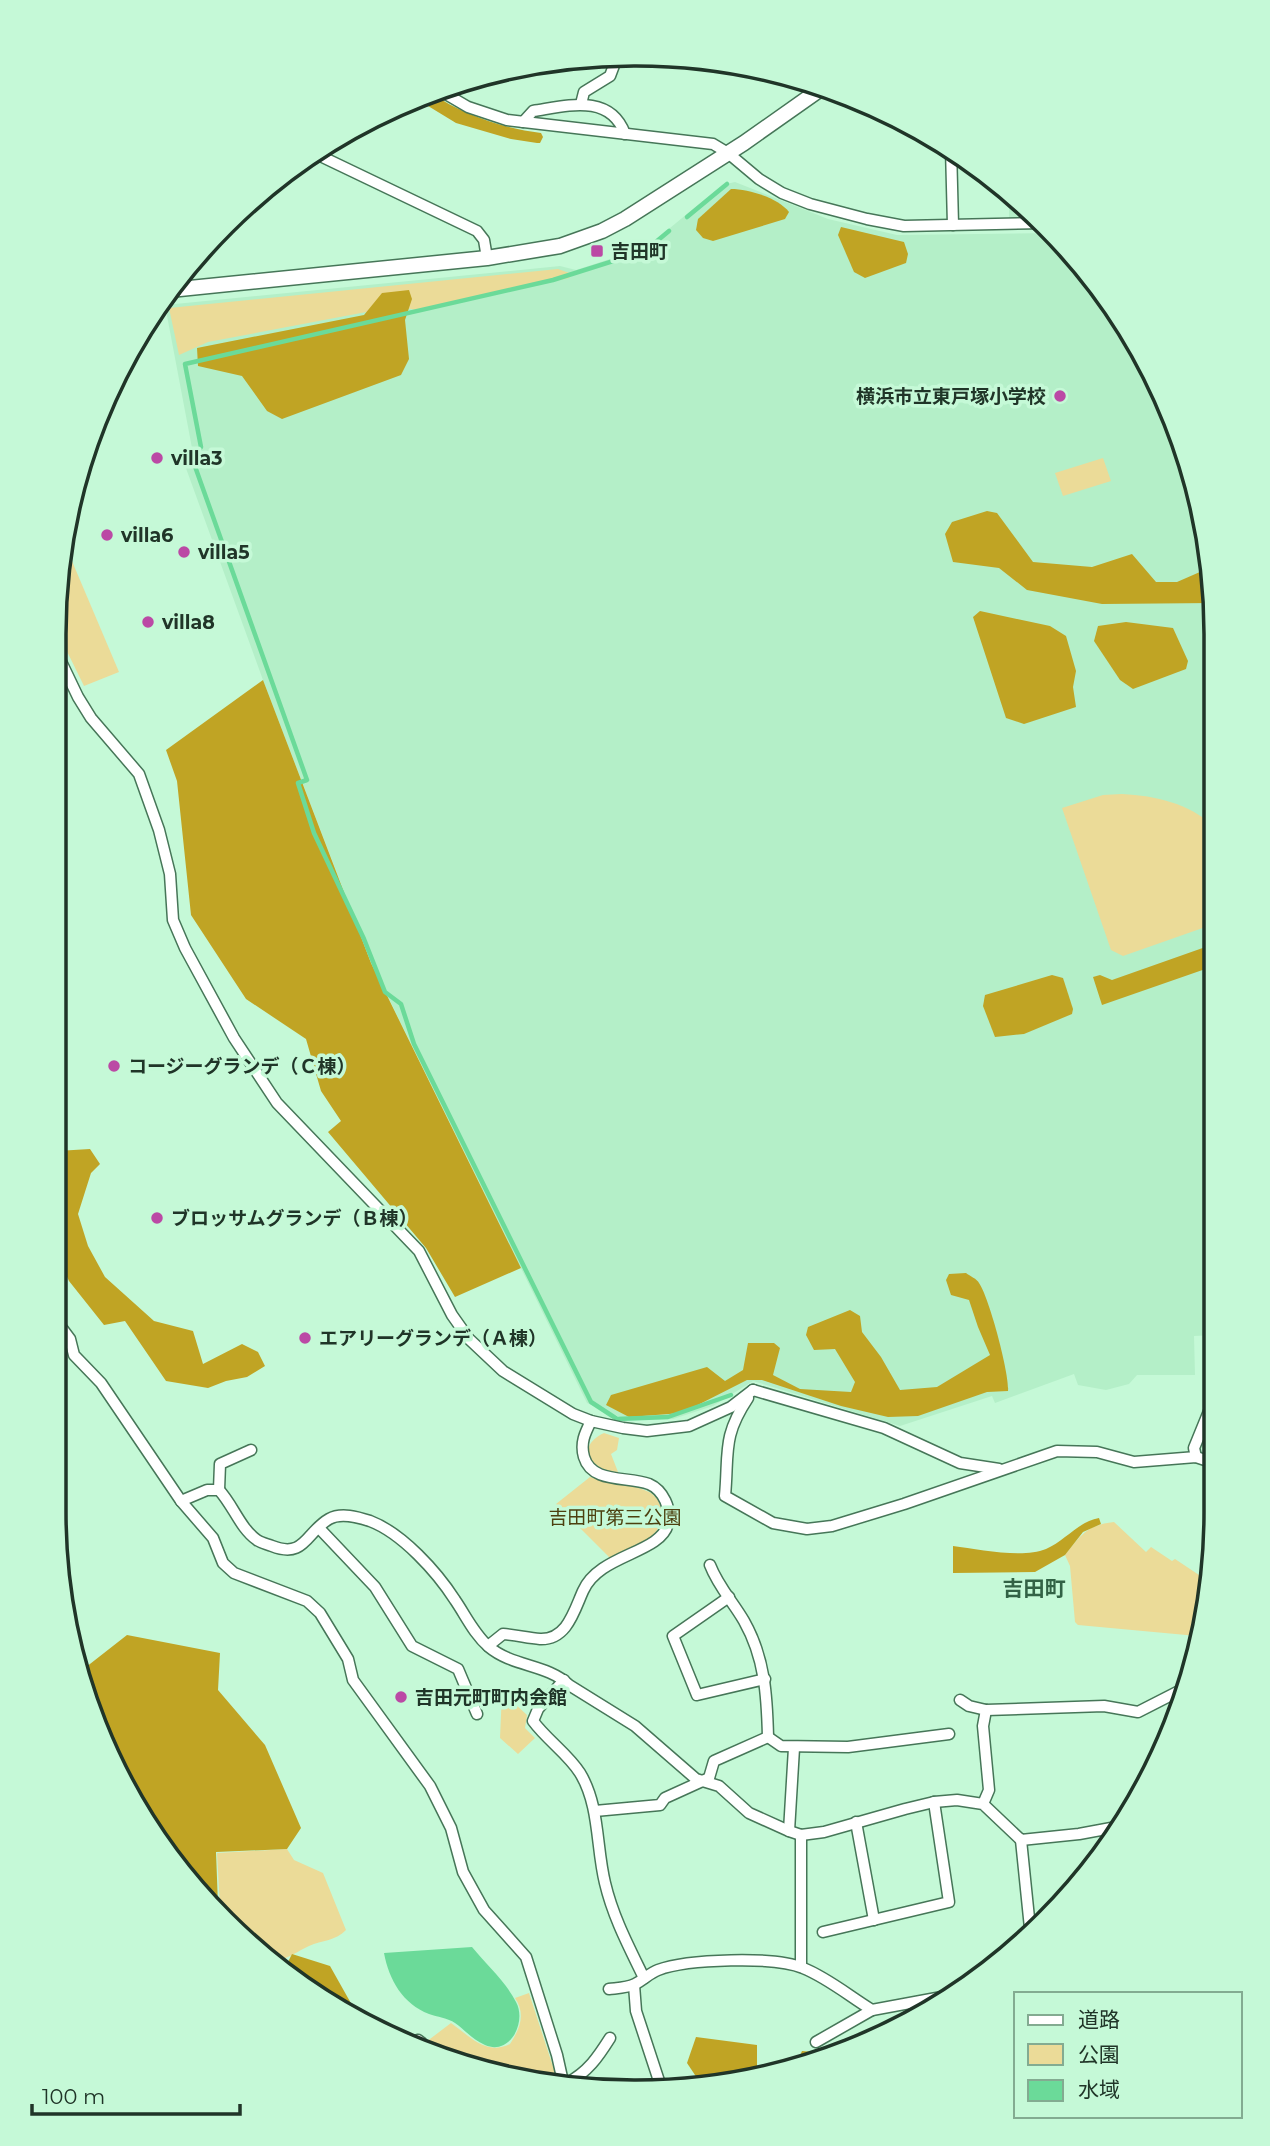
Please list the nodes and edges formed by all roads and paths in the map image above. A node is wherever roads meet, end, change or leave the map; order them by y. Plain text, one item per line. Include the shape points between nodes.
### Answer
1 (613, 67) edge
2 (812, 95) edge
3 (451, 97) edge
4 (581, 104) junction
5 (523, 122) junction
6 (625, 134) junction
7 (728, 153) junction
8 (325, 158) edge
9 (951, 162) edge
10 (1027, 223) edge
11 (953, 225) junction
12 (487, 258) junction
13 (184, 289) edge
14 (66, 672) edge
15 (66, 1334) edge
16 (753, 1390) junction
17 (591, 1421) junction
18 (1204, 1424) edge
19 (251, 1450) dead end
20 (1196, 1457) junction
21 (1204, 1460) edge
22 (1003, 1470) junction
23 (219, 1490) junction
24 (181, 1501) junction
25 (319, 1528) junction
26 (710, 1565) dead end
27 (729, 1597) junction
28 (488, 1646) junction
29 (765, 1679) junction
30 (564, 1680) junction
31 (1173, 1694) edge
32 (960, 1700) dead end
33 (986, 1710) junction
34 (477, 1714) dead end
35 (949, 1734) dead end
36 (768, 1737) junction
37 (794, 1748) junction
38 (703, 1781) junction
39 (934, 1802) junction
40 (983, 1804) junction
41 (595, 1811) junction
42 (856, 1822) junction
43 (1107, 1829) edge
44 (789, 1831) junction
45 (801, 1835) junction
46 (1021, 1840) junction
47 (874, 1920) junction
48 (1029, 1920) edge
49 (823, 1932) dead end
50 (801, 1966) junction
51 (639, 1982) junction
52 (609, 1989) dead end
53 (913, 2006) edge
54 (872, 2010) junction
55 (610, 2038) dead end
56 (816, 2042) dead end
57 (563, 2075) edge
58 (578, 2076) edge
59 (658, 2079) edge

1 - 4 street via 610,76 584,92
2 - 7 street
3 - 5 street via 468,107
4 - 5 street via 533,111
4 - 6 street via 612,111
5 - 6 street
6 - 7 street via 713,144
7 - 11 street via 759,179 810,204 904,226
7 - 12 street via 602,231 560,246
8 - 12 street via 477,231
9 - 11 street
10 - 11 street
12 - 13 street
14 - 17 street via 91,718 139,774 159,830 170,874 173,919 185,948 233,1038 277,1103 419,1251 469,1339 503,1371
15 - 24 street via 74,1355 101,1382
16 - 17 street via 731,1407 689,1426 647,1432
16 - 22 street via 884,1428 960,1463
16 - 22 street via 730,1430 726,1496 773,1523 807,1529 832,1526
17 - 28 street via 582,1448 585,1461 605,1476 659,1490 666,1501 668,1526 651,1543 590,1577 570,1621 555,1637 503,1634
18 - 20 street via 1194,1448
19 - 23 street via 220,1464
20 - 21 street
20 - 22 street via 1134,1462 1097,1452 1057,1451
23 - 24 street
23 - 25 street via 257,1540 281,1550 295,1549
24 - 57 street via 234,1573 295,1595 320,1613 348,1659 353,1680 430,1786 451,1828 471,1889 526,1958
25 - 28 street via 339,1516 357,1517 384,1528 431,1569
25 - 34 street via 375,1587 412,1646 458,1669
26 - 27 street
27 - 29 street via 745,1623
27 - 29 street via 673,1636 697,1695
28 - 30 street via 501,1656
29 - 36 street
30 - 38 street via 635,1726
30 - 41 street via 533,1721 579,1772
31 - 33 street via 1138,1712 1104,1706
32 - 33 street
33 - 40 street via 983,1726 989,1790
35 - 37 street via 848,1747
36 - 37 street
36 - 38 street via 714,1761
37 - 44 street
38 - 41 street via 665,1798 660,1805
38 - 44 street via 719,1786 748,1813
39 - 40 street
39 - 42 street
39 - 47 street via 949,1902
40 - 46 street
41 - 51 street via 599,1856 612,1910
42 - 45 street
42 - 47 street
43 - 46 street
44 - 45 street
45 - 50 street
46 - 48 street
47 - 49 street
50 - 51 street via 705,1963 658,1970
50 - 54 street
51 - 52 street
51 - 59 street via 636,2011
53 - 54 street
54 - 56 street
55 - 58 street via 592,2065

